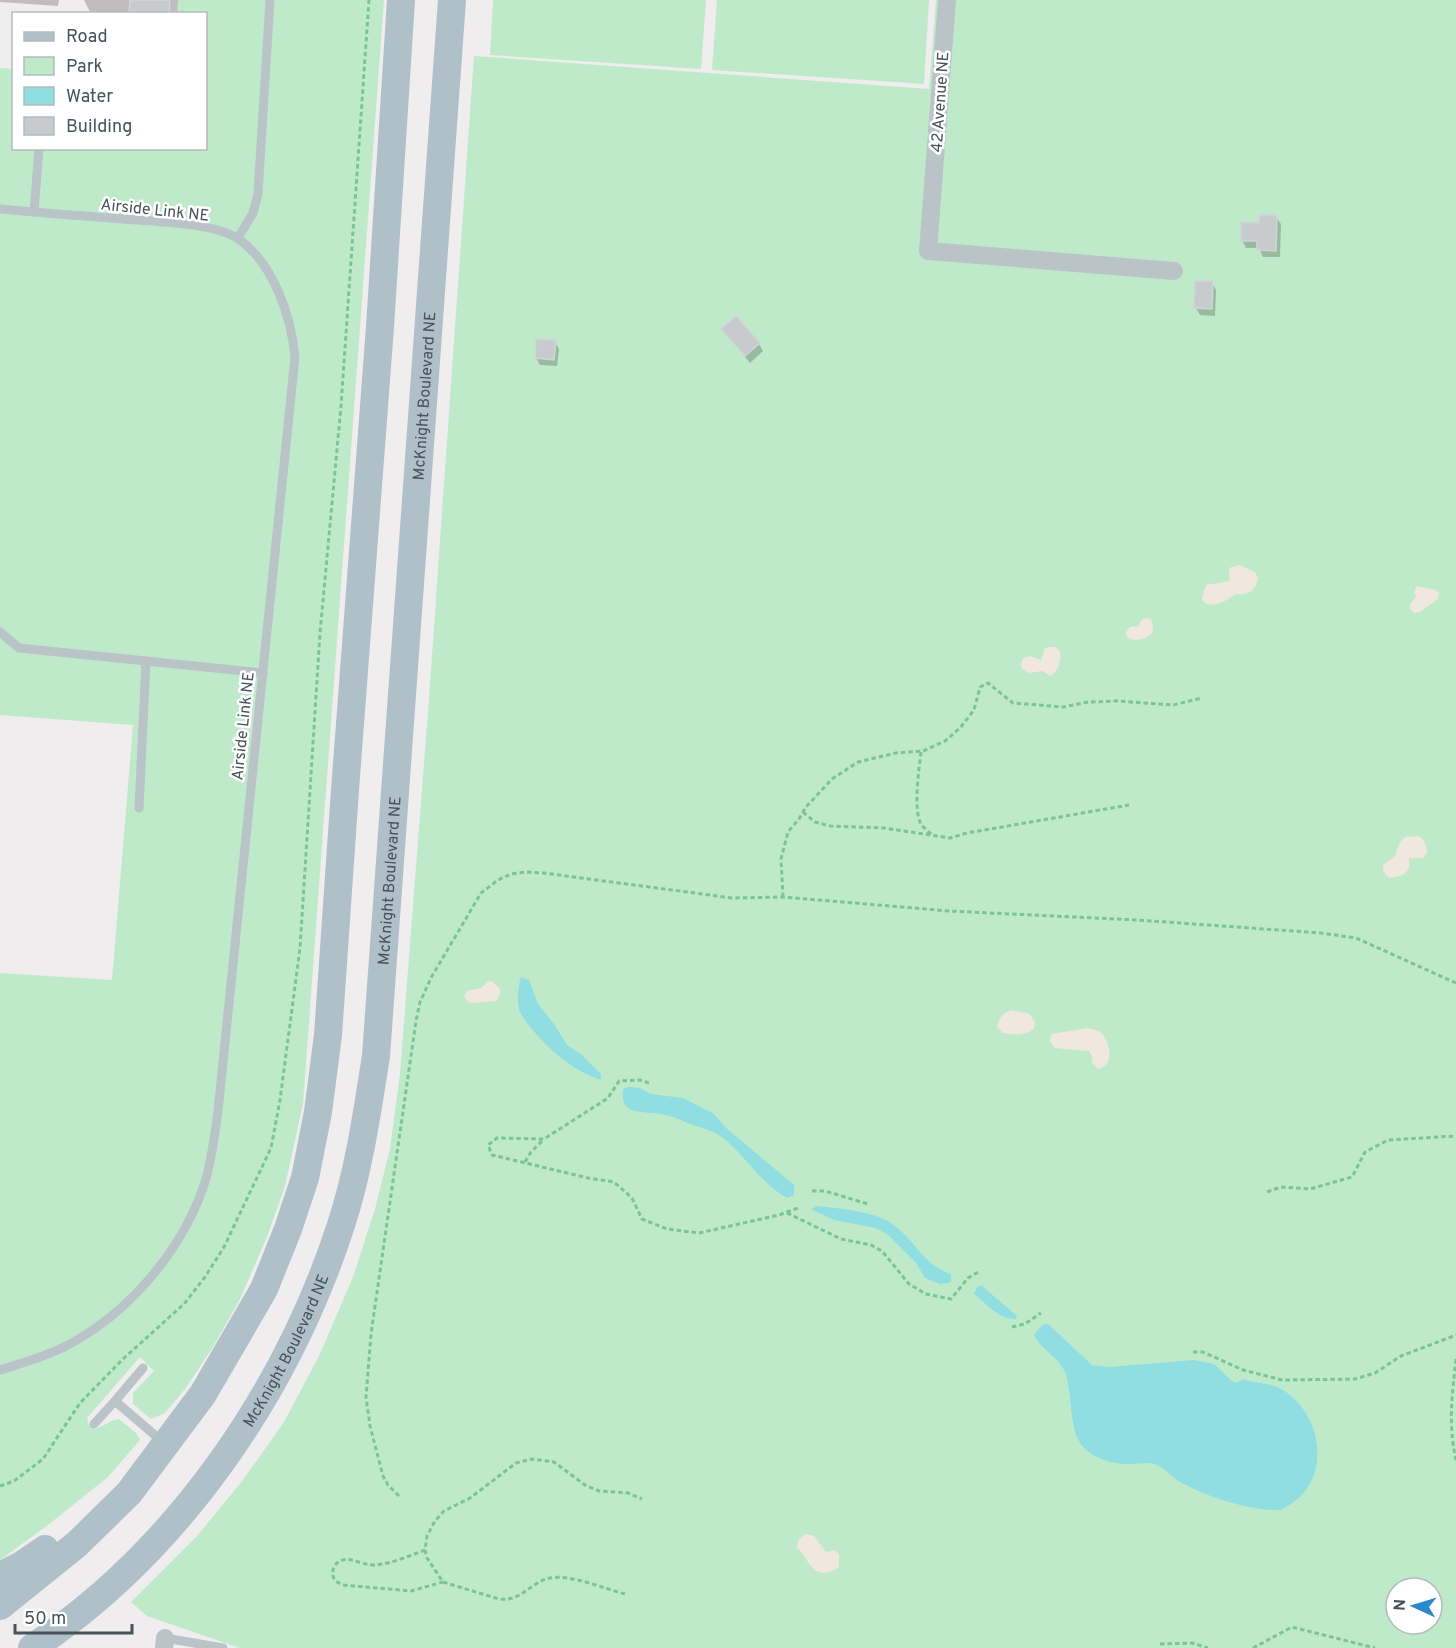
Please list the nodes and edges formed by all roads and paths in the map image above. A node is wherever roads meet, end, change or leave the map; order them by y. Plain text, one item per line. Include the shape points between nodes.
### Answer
1 (270, 0) edge
2 (369, 0) edge
3 (401, 0) edge
4 (452, 0) edge
5 (946, 0) edge
6 (39, 150) edge
7 (0, 210) edge
8 (34, 212) junction
9 (238, 238) junction
10 (1174, 271) dead end
11 (0, 632) edge
12 (146, 661) junction
13 (262, 672) junction
14 (1202, 698) dead end
15 (921, 752) junction
16 (1129, 805) dead end
17 (140, 808) dead end
18 (803, 812) junction
19 (932, 836) junction
20 (783, 897) junction
21 (1456, 983) edge
22 (649, 1083) dead end
23 (1456, 1136) edge
24 (544, 1139) junction
25 (525, 1162) junction
26 (812, 1191) dead end
27 (1267, 1192) dead end
28 (868, 1204) dead end
29 (798, 1208) dead end
30 (786, 1213) junction
31 (980, 1271) dead end
32 (1041, 1313) dead end
33 (1012, 1327) dead end
34 (1456, 1335) edge
35 (1193, 1352) dead end
36 (1456, 1359) edge
37 (143, 1368) dead end
38 (0, 1370) edge
39 (115, 1401) junction
40 (94, 1424) dead end
41 (166, 1445) junction
42 (1456, 1460) edge
43 (0, 1486) edge
44 (129, 1493) junction
45 (399, 1496) dead end
46 (642, 1499) dead end
47 (425, 1550) junction
48 (0, 1576) edge
49 (443, 1582) junction
50 (625, 1594) dead end
51 (0, 1606) edge
52 (165, 1643) edge
53 (1160, 1644) dead end
54 (32, 1648) edge
55 (223, 1648) edge
56 (1208, 1648) edge
57 (1253, 1648) edge
58 (1375, 1648) edge

1 - 9 lane via 258,194 253,213
2 - 43 path via 300,948 271,1148 224,1247 184,1304 80,1403 43,1459 15,1481
3 - 41 main road via 329,1024 318,1112 305,1178 264,1288 203,1394
4 - 54 main road, McKnight Boulevard NE via 376,1056 360,1156 341,1225 316,1291 252,1417 203,1487 156,1541 117,1580
5 - 10 street, 42 Avenue NE via 928,251
6 - 8 lane
7 - 8 lane, Airside Link NE
8 - 9 lane, Airside Link NE via 194,225
9 - 13 lane, Airside Link NE via 255,254 286,309 295,357
11 - 12 lane via 19,648
12 - 13 lane
12 - 17 lane
13 - 38 lane, Airside Link NE via 218,1111 212,1153 196,1204 171,1251 120,1308 64,1347
14 - 15 path via 1173,705 1118,701 1063,708 1013,703 988,683 980,687 974,710 960,728 945,741
15 - 18 path via 858,762 832,779
15 - 19 path via 918,811 920,823
16 - 19 path via 950,838
18 - 19 path via 815,822 830,826 884,828
18 - 20 path via 788,832 781,860
20 - 21 path via 1356,938
20 - 45 path via 732,898 526,872 498,880 481,893 420,1002 371,1334 366,1397 370,1426 382,1476
22 - 24 path via 619,1081 608,1098
23 - 27 path via 1388,1140 1365,1152 1352,1177 1310,1189 1281,1187
24 - 25 path
24 - 25 path via 497,1138 488,1145 492,1155
25 - 30 path via 614,1182 632,1198 642,1219 667,1229 699,1233
26 - 28 path
29 - 30 path
30 - 31 path via 841,1239 882,1251 909,1284 926,1294 951,1299 968,1278
32 - 33 path
34 - 35 path via 1355,1379 1282,1380 1243,1370 1203,1352
36 - 42 path via 1450,1413
37 - 39 lane
39 - 40 lane
39 - 41 lane
41 - 44 main road
44 - 48 main road via 108,1500 47,1548
44 - 51 main road via 77,1544
46 - 47 path via 592,1488 555,1462 524,1461 444,1511 427,1536
47 - 49 path
47 - 49 path via 375,1565 339,1560 333,1566 333,1577 343,1585 400,1591
49 - 50 path via 508,1600 553,1577
52 - 55 lane
53 - 56 path via 1192,1643
57 - 58 path via 1292,1627

